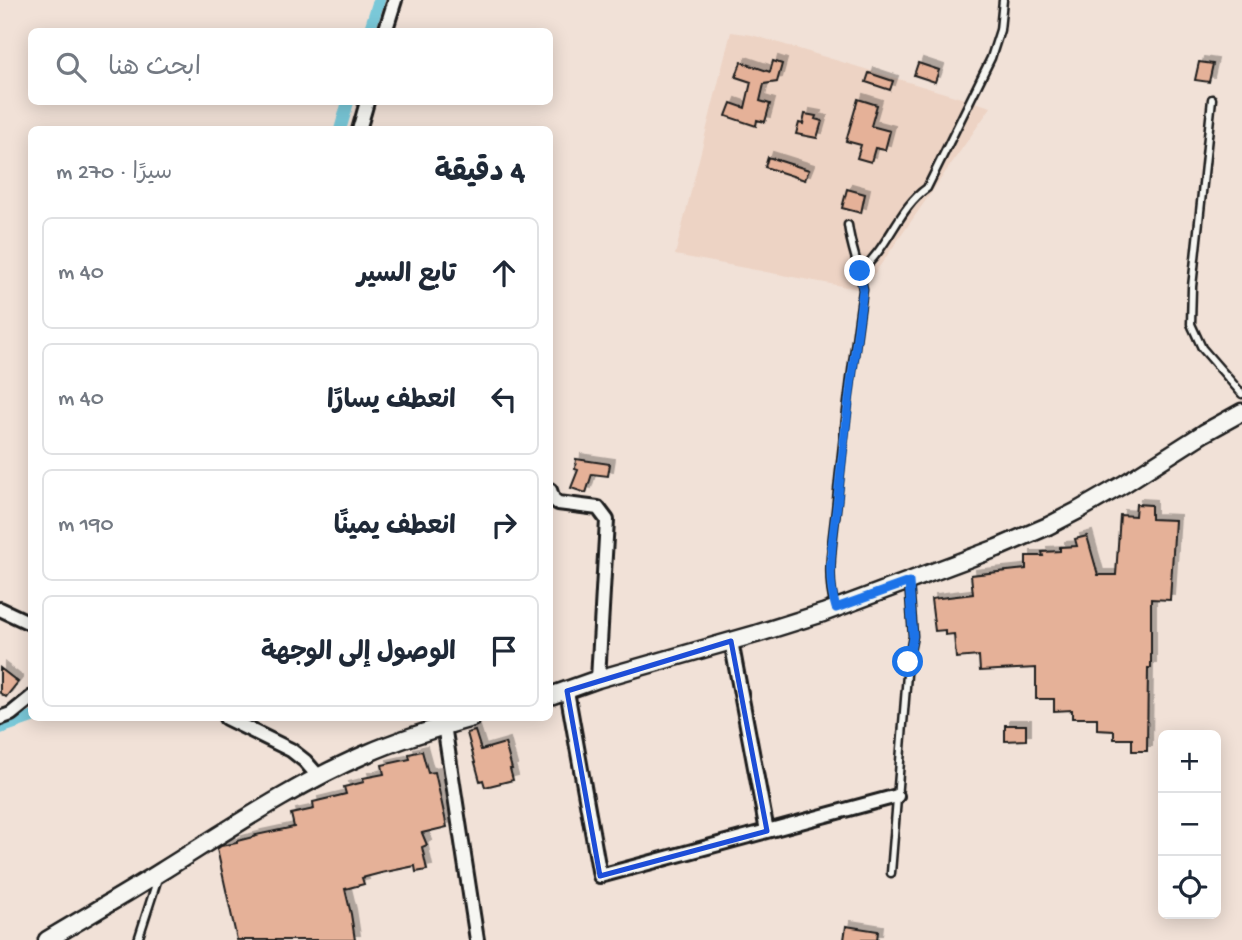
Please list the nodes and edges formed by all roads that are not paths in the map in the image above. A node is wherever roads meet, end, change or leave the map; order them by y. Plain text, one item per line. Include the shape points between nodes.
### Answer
1 (395, 0) edge
2 (1003, 0) edge
3 (386, 28) edge
4 (1212, 99) dead end
5 (366, 105) edge
6 (360, 126) edge
7 (848, 225) dead end
8 (860, 271) junction
9 (1242, 394) edge
10 (1242, 412) edge
11 (553, 499) edge
12 (909, 582) junction
13 (836, 608) junction
14 (0, 609) edge
15 (28, 622) edge
16 (731, 641) junction
17 (598, 679) junction
18 (567, 691) junction
19 (553, 695) edge
20 (28, 700) edge
21 (0, 718) edge
22 (232, 721) edge
23 (460, 721) edge
24 (444, 725) junction
25 (319, 777) junction
26 (897, 796) junction
27 (766, 831) junction
28 (159, 873) junction
29 (891, 873) dead end
30 (47, 940) edge
31 (138, 940) edge
32 (477, 940) edge

1 - 3 street
2 - 8 lane via 991,58 927,188 915,196 872,261
4 - 9 lane via 1191,324 1202,348
5 - 6 street
7 - 8 lane
8 - 13 lane via 863,290 831,561
10 - 12 main road via 1048,526
11 - 17 street via 598,508 607,520
12 - 13 main road
12 - 26 lane via 913,636
13 - 16 main road
14 - 15 street
16 - 17 main road
16 - 27 street
17 - 18 main road
18 - 19 main road
18 - 27 street via 600,876
20 - 21 street
22 - 25 street via 291,750
23 - 24 main road
24 - 25 main road via 391,743
24 - 32 street
25 - 28 main road
26 - 27 street
26 - 29 lane
28 - 30 main road
28 - 31 lane

